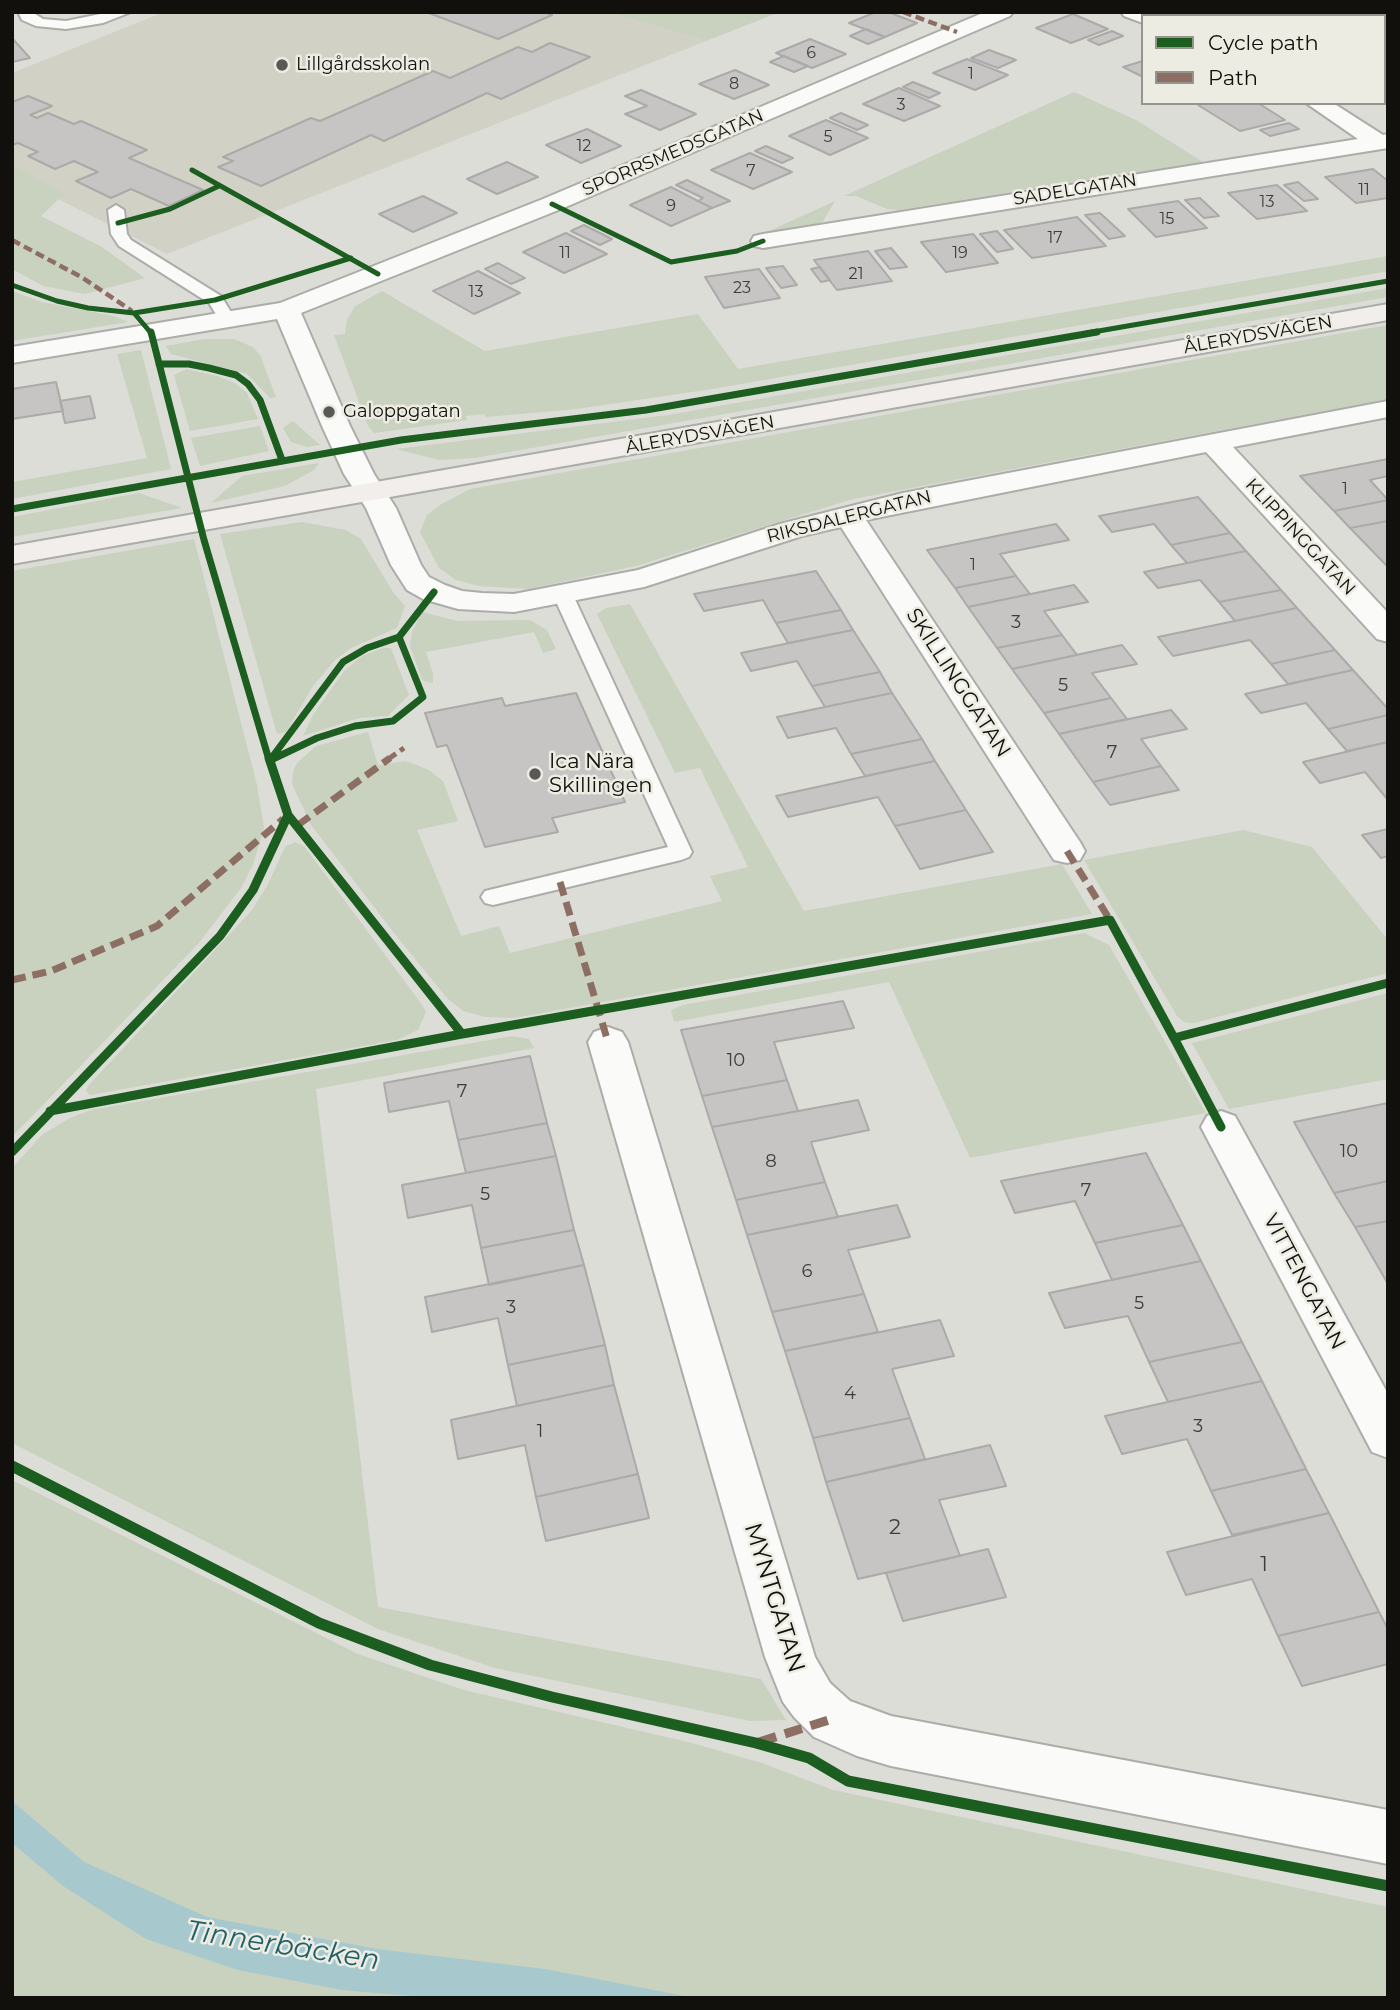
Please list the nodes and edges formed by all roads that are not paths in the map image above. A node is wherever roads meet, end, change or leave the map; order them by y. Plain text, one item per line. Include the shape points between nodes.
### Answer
1 (25, 12) edge
2 (125, 12) edge
3 (1003, 12) edge
4 (1320, 105) edge
5 (1383, 142) edge
6 (116, 210) dead end
7 (763, 241) dead end
8 (286, 310) junction
9 (1388, 312) edge
10 (228, 320) junction
11 (12, 355) edge
12 (1388, 409) edge
13 (1212, 442) junction
14 (370, 492) junction
15 (848, 515) junction
16 (12, 555) edge
17 (563, 594) junction
18 (1388, 632) edge
19 (1068, 851) dead end
20 (492, 897) dead end
21 (608, 1042) dead end
22 (1221, 1127) dead end
23 (1388, 1438) edge
24 (1388, 1837) edge

1 - 2 lane via 41,23 66,25
3 - 8 street, SPORRSMEDSGATAN via 564,199
4 - 5 street
5 - 7 street, SADELGATAN
6 - 10 lane via 125,243 215,300
8 - 10 street, SPORRSMEDSGATAN
8 - 14 street via 332,419
9 - 14 main road, ÅLERYDSVÄGEN
10 - 11 street, SPORRSMEDSGATAN
12 - 13 street, RIKSDALERGATAN
13 - 15 street, RIKSDALERGATAN
13 - 18 street, KLIPPINGGATAN
14 - 16 main road, ÅLERYDSVÄGEN
14 - 17 street, RIKSDALERGATAN via 406,565 418,583 434,592 458,600 514,603
15 - 17 street, RIKSDALERGATAN via 645,578
15 - 19 street, SKILLINGGATAN
17 - 20 lane via 681,852
21 - 24 street, MYNTGATAN via 790,1657 812,1700 832,1719 891,1741
22 - 23 street, VITTENGATAN

